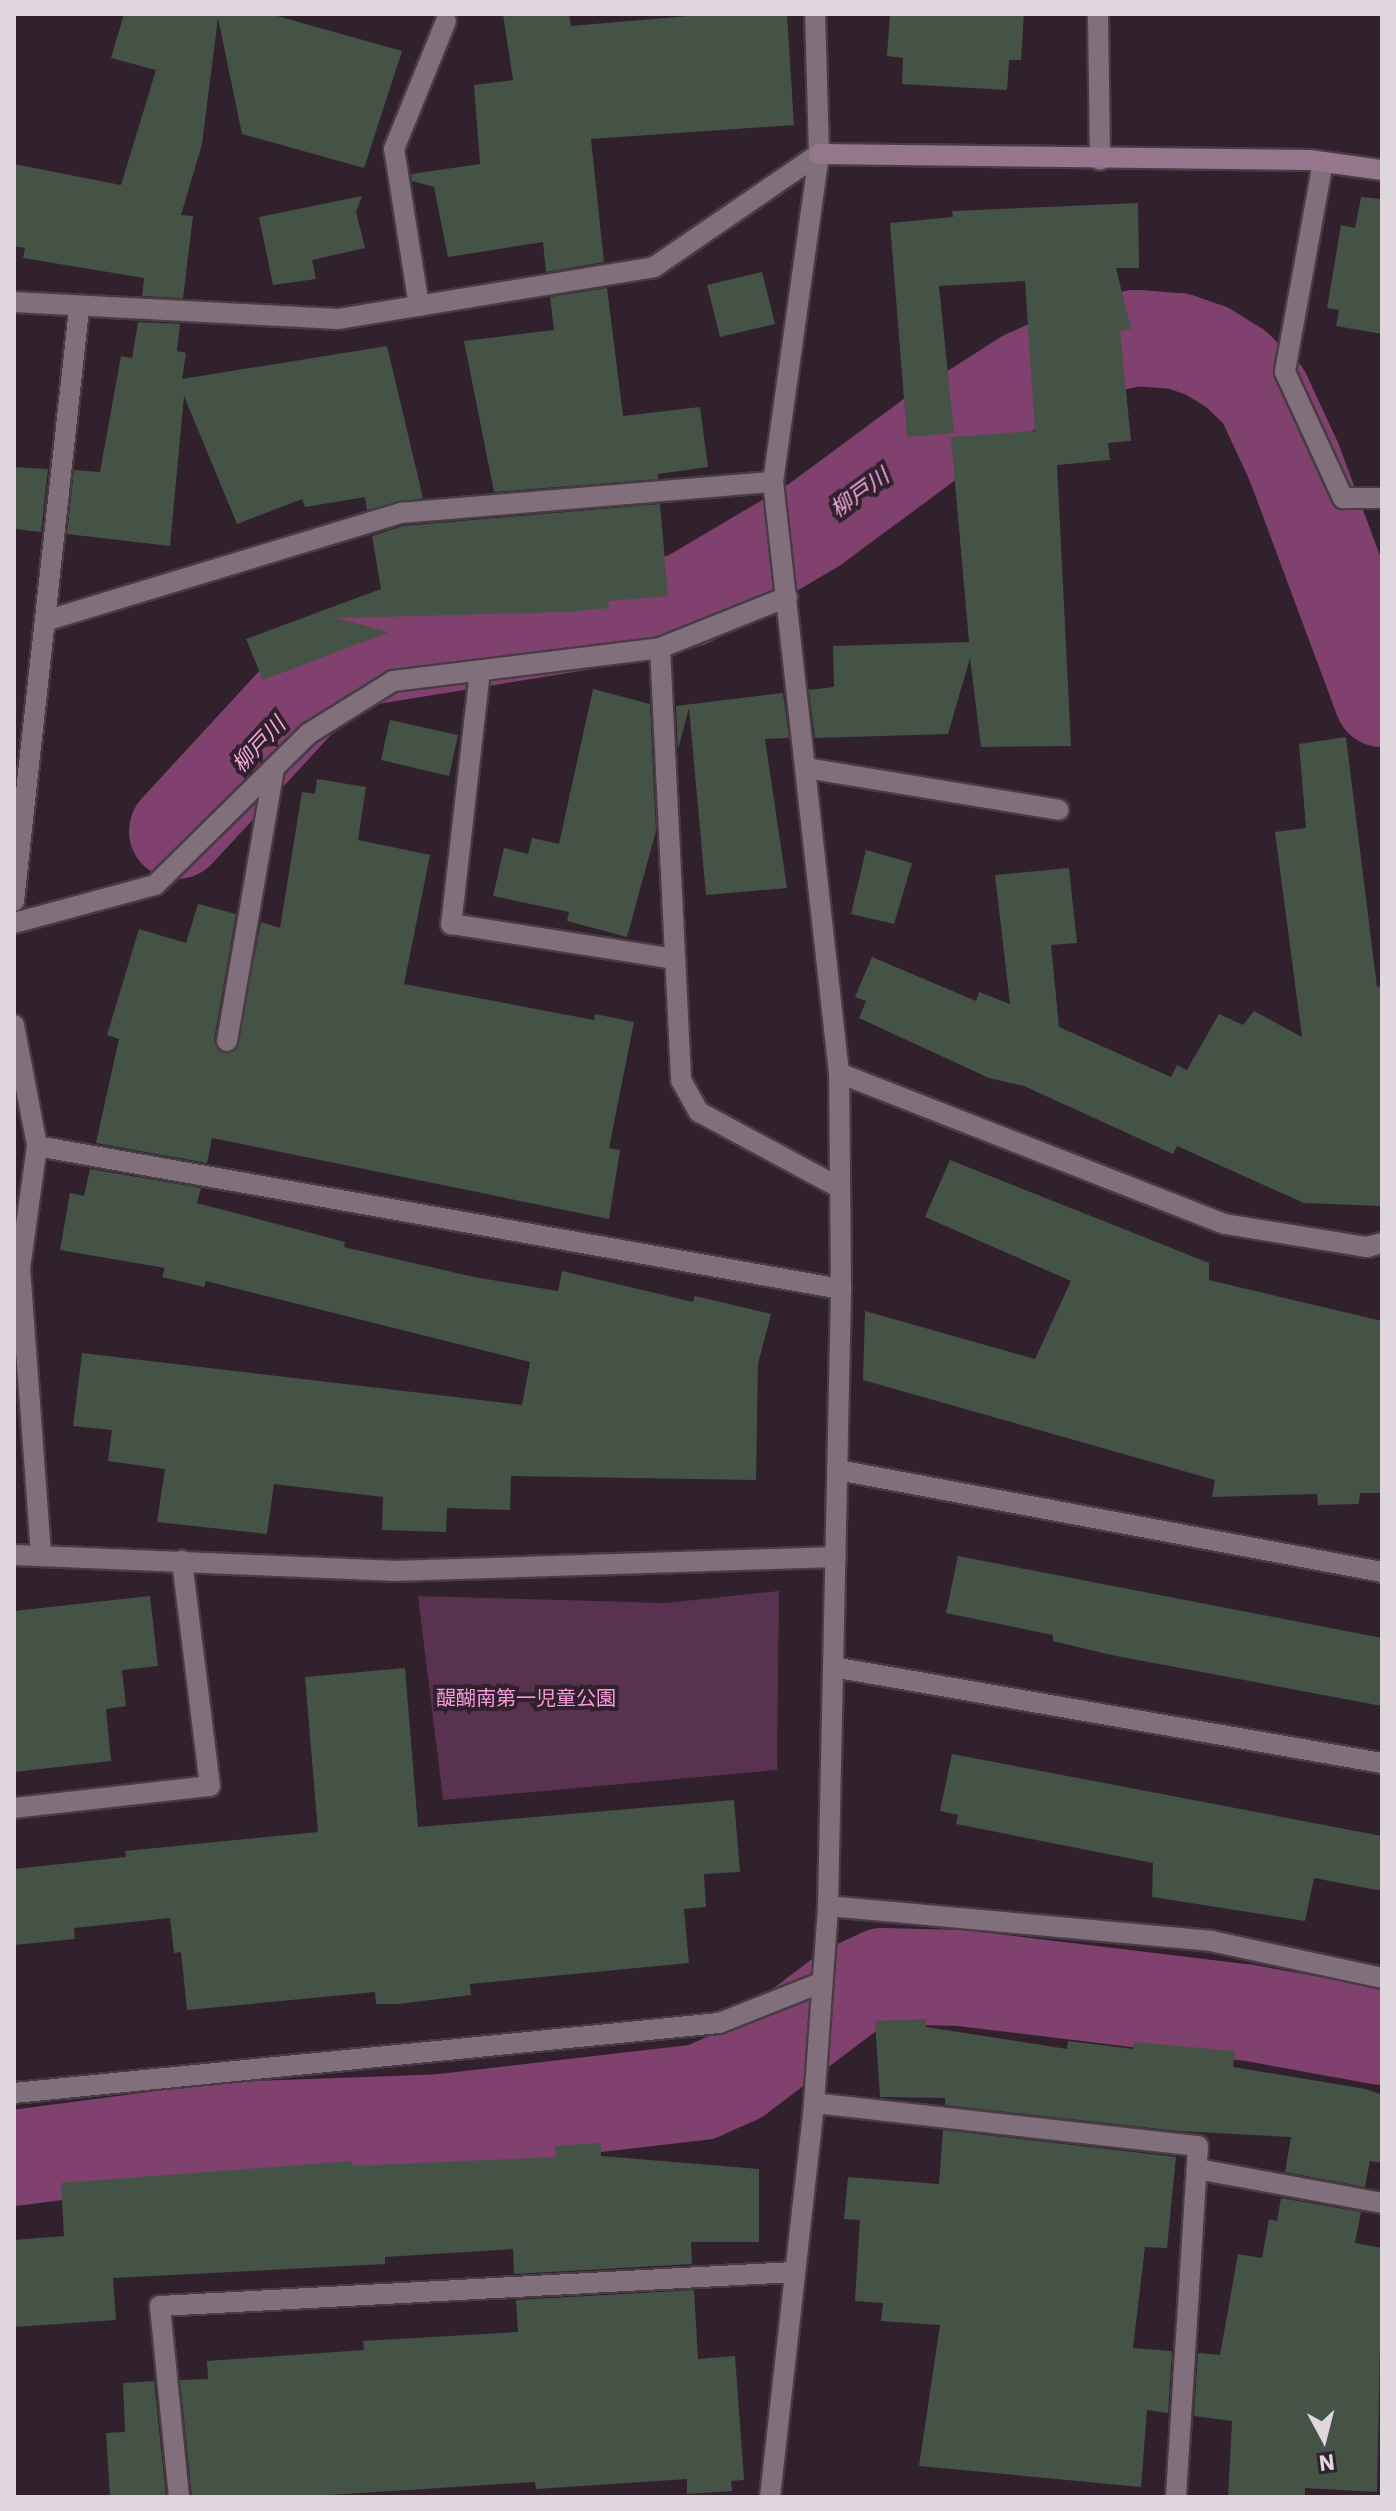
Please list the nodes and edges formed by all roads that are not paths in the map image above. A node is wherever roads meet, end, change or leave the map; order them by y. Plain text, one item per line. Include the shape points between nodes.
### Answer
1 (815, 14) edge
2 (1098, 14) edge
3 (446, 21) dead end
4 (819, 154) junction
5 (1100, 160) junction
6 (1323, 162) junction
7 (1382, 170) edge
8 (14, 302) edge
9 (419, 306) junction
10 (79, 309) junction
11 (773, 482) junction
12 (1382, 498) edge
13 (787, 597) junction
14 (45, 621) junction
15 (660, 648) junction
16 (480, 671) junction
17 (274, 768) junction
18 (806, 768) junction
19 (1059, 810) dead end
20 (14, 901) edge
21 (14, 923) edge
22 (675, 959) junction
23 (14, 1025) edge
24 (227, 1041) dead end
25 (839, 1073) junction
26 (37, 1146) junction
27 (840, 1188) junction
28 (1382, 1243) edge
29 (17, 1268) edge
30 (841, 1289) junction
31 (838, 1470) junction
32 (41, 1553) junction
33 (14, 1555) edge
34 (836, 1557) junction
35 (182, 1561) junction
36 (1382, 1572) edge
37 (833, 1667) junction
38 (1382, 1763) edge
39 (14, 1808) edge
40 (828, 1906) junction
41 (1382, 1978) edge
42 (820, 1985) junction
43 (14, 2093) edge
44 (814, 2100) junction
45 (1197, 2169) junction
46 (1382, 2203) edge
47 (793, 2272) junction
48 (179, 2497) edge
49 (770, 2497) edge
50 (1176, 2497) edge

1 - 4 street
2 - 5 street
3 - 9 street via 394,149
4 - 5 street
4 - 9 street via 654,267
4 - 11 street
5 - 6 street
6 - 7 street
6 - 12 street via 1285,372 1343,498
8 - 10 street
9 - 10 street via 338,319
10 - 14 street
11 - 13 street
11 - 14 street via 401,513
13 - 15 street
13 - 18 street
14 - 20 street
15 - 16 street
15 - 22 street
16 - 17 street via 393,681 308,734
16 - 22 street via 451,924
17 - 21 street via 155,885
17 - 24 street
18 - 19 street
18 - 25 street
22 - 27 street via 681,1080 699,1112
23 - 26 street
25 - 27 street
25 - 28 street via 1225,1224 1367,1247
26 - 29 street
26 - 30 street
27 - 30 street
29 - 32 street
30 - 31 street
31 - 34 street
31 - 36 street
32 - 33 street
32 - 35 street
34 - 35 street via 392,1571
34 - 37 street
35 - 39 street via 210,1786
37 - 38 street
37 - 40 street
40 - 41 street via 1211,1941
40 - 42 street
42 - 43 street via 719,2023
42 - 44 street
44 - 45 street via 1198,2146
44 - 47 street
45 - 46 street
45 - 50 street
47 - 48 street via 160,2306
47 - 49 street

